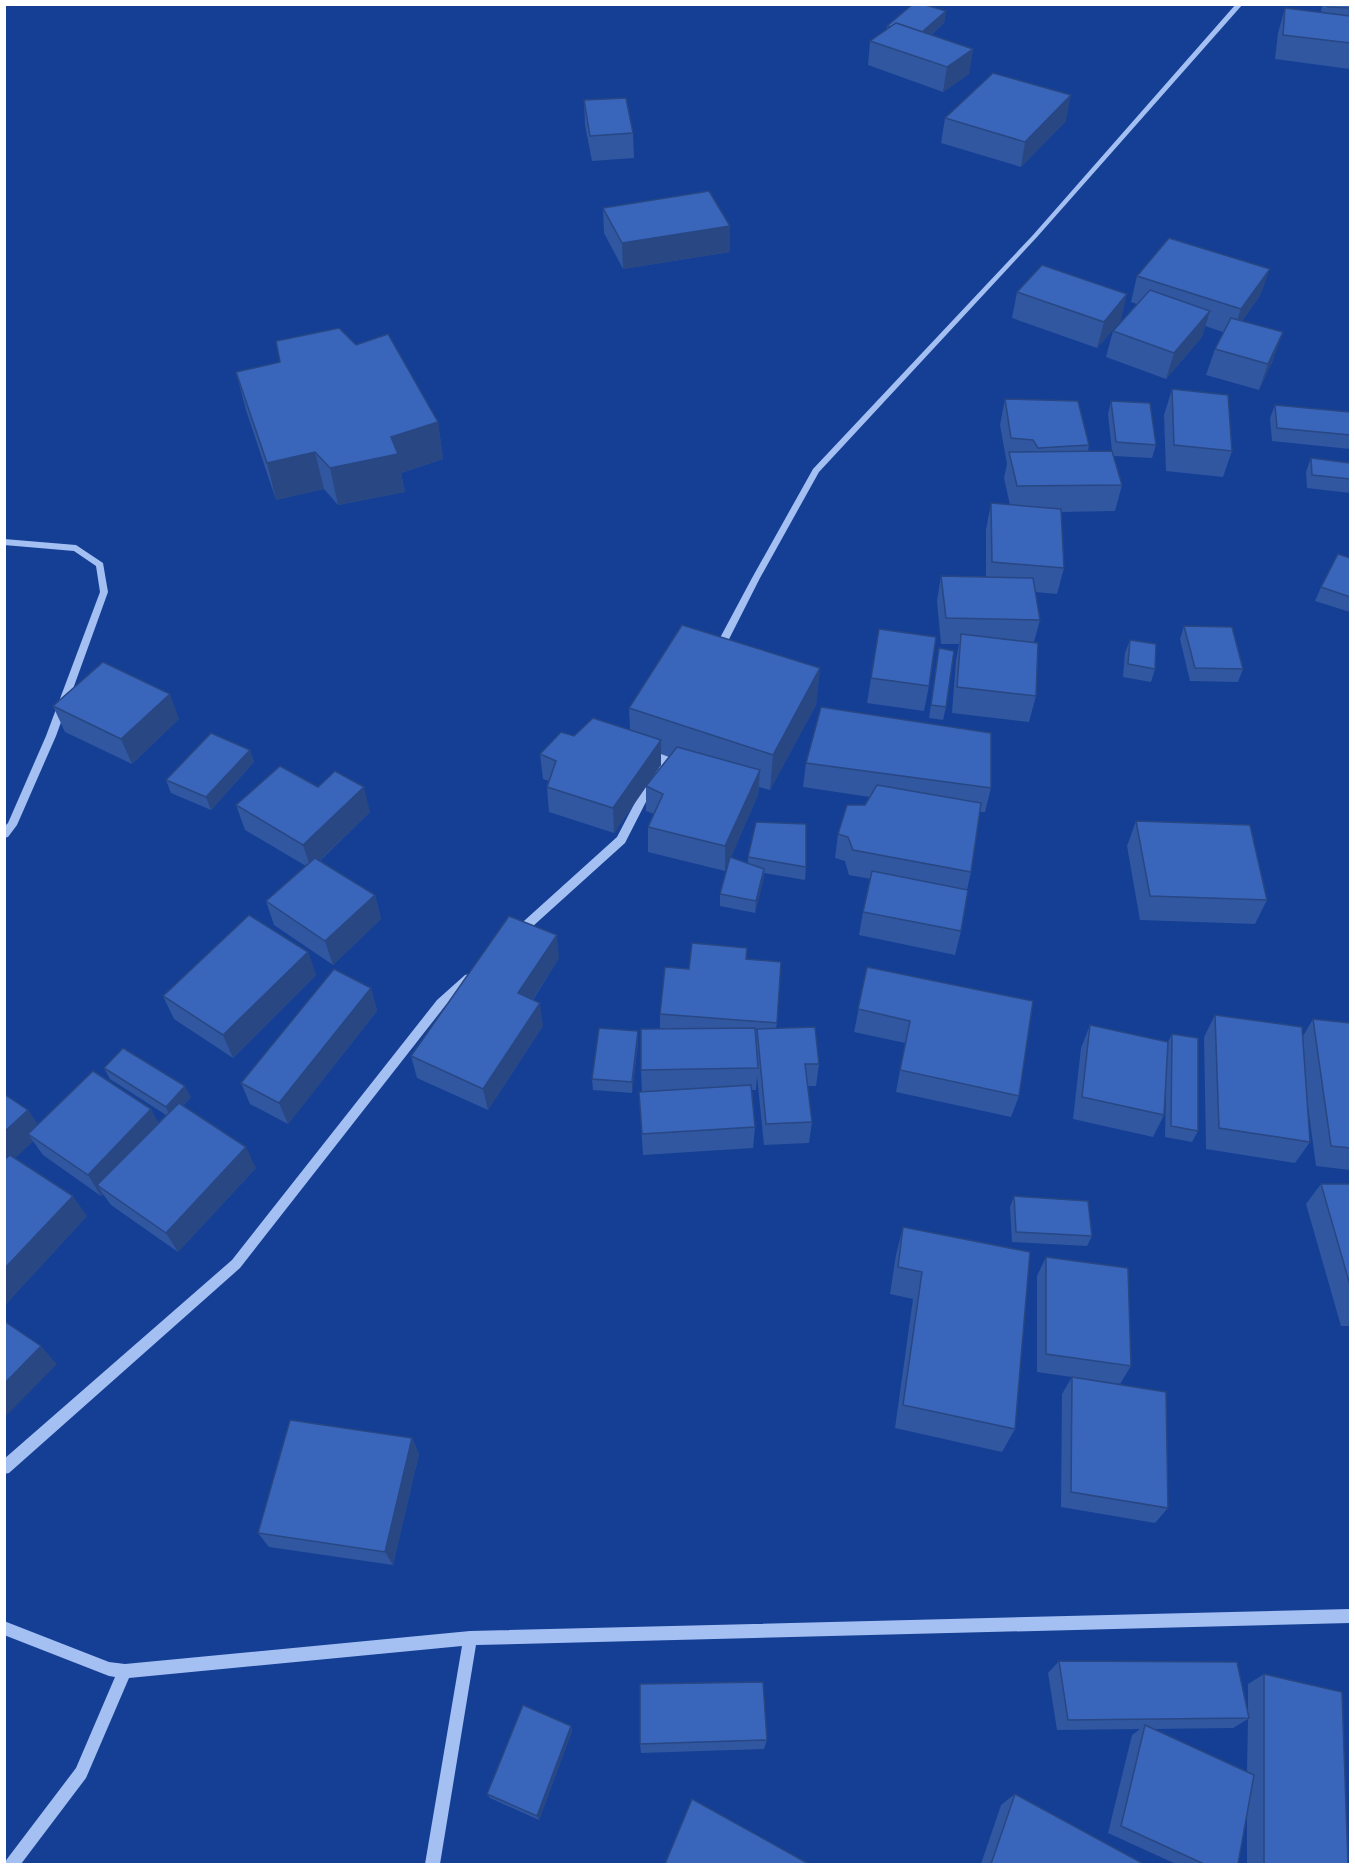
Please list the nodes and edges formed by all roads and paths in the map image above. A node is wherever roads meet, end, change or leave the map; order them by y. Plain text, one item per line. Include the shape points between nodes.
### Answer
1 (1240, 4) edge
2 (4, 542) edge
3 (713, 662) edge
4 (675, 735) edge
5 (4, 834) edge
6 (510, 941) edge
7 (476, 972) edge
8 (4, 1468) edge
9 (1350, 1616) edge
10 (4, 1628) edge
11 (470, 1638) junction
12 (125, 1671) junction
13 (12, 1864) edge
14 (433, 1864) edge

1 - 3 street via 1035,236 816,471
2 - 5 street via 76,548 100,565 104,592 51,736 12,825
4 - 6 street via 621,840
7 - 8 street via 441,1003 236,1264
9 - 11 street
10 - 12 street via 109,1669
11 - 12 street
11 - 14 street
12 - 13 street via 81,1773

